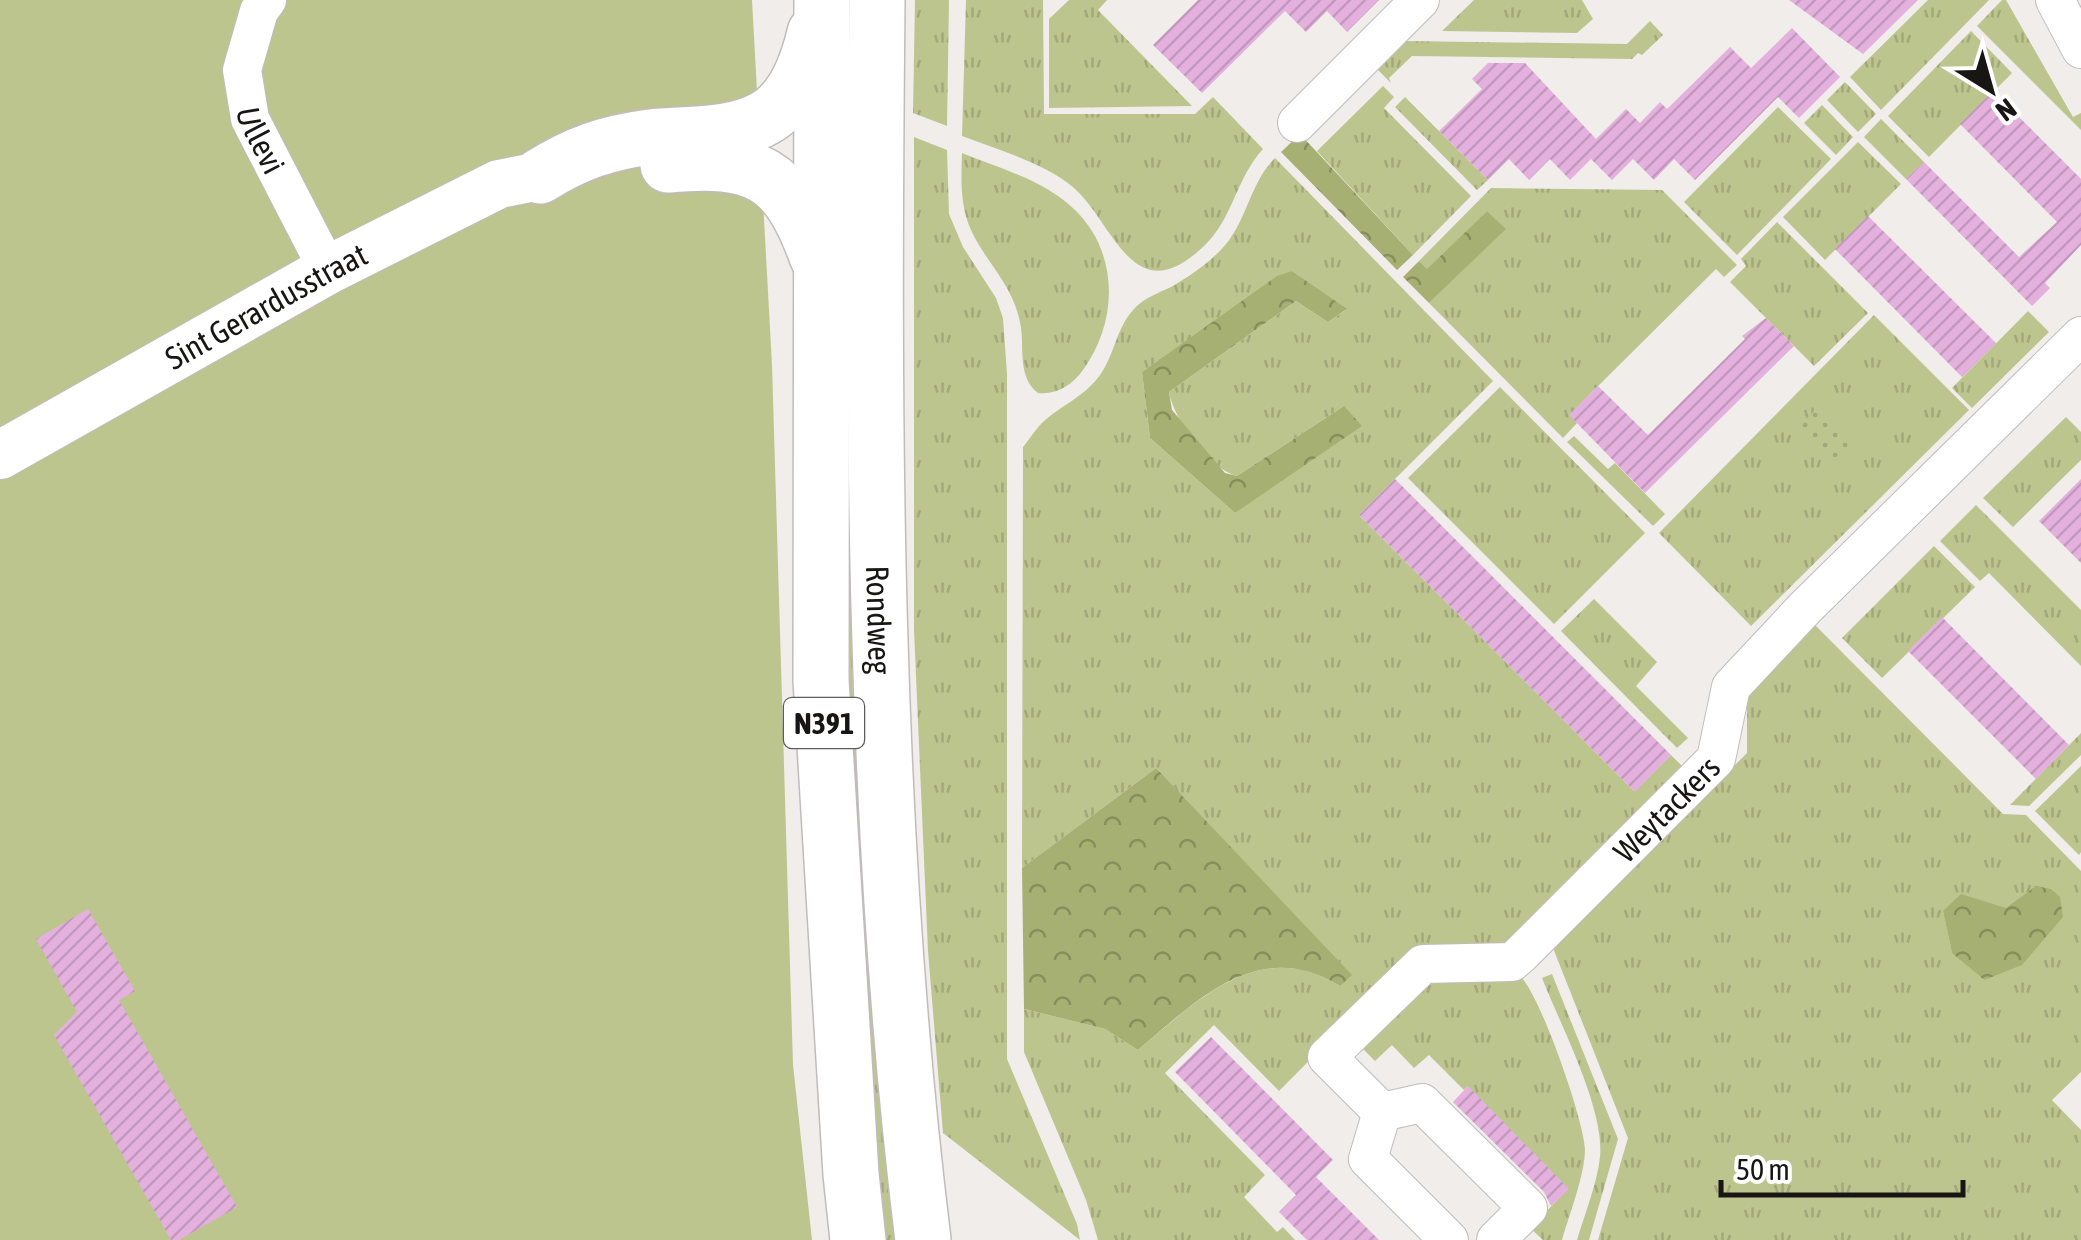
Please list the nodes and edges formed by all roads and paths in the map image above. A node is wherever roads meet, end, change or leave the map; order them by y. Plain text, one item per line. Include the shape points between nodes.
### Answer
1 (266, 0) edge
2 (877, 0) edge
3 (1420, 0) edge
4 (2055, 0) edge
5 (822, 2) edge
6 (2081, 49) edge
7 (1297, 123) dead end
8 (540, 176) junction
9 (328, 270) junction
10 (822, 271) junction
11 (2081, 336) edge
12 (0, 456) edge
13 (1382, 1112) junction
14 (858, 1240) edge
15 (923, 1240) edge
16 (1449, 1240) edge
17 (1496, 1240) edge

1 - 9 street, Ullevi via 242,70 250,118
2 - 15 main road, Rondweg / N391 via 877,564 888,854
3 - 7 street
4 - 6 street
5 - 8 main road via 807,68 766,118 729,130 577,153
5 - 10 main road, Rondweg / N391
8 - 9 street, Sint Gerardusstraat via 500,184
8 - 10 main road via 714,160 750,167 778,185 803,217
9 - 12 street, Sint Gerardusstraat
10 - 14 main road, Rondweg / N391 via 821,680
11 - 13 street, Weytackers via 1731,686 1716,760 1512,962 1423,964 1327,1057
13 - 16 street via 1368,1159
13 - 17 street via 1422,1103 1528,1208

